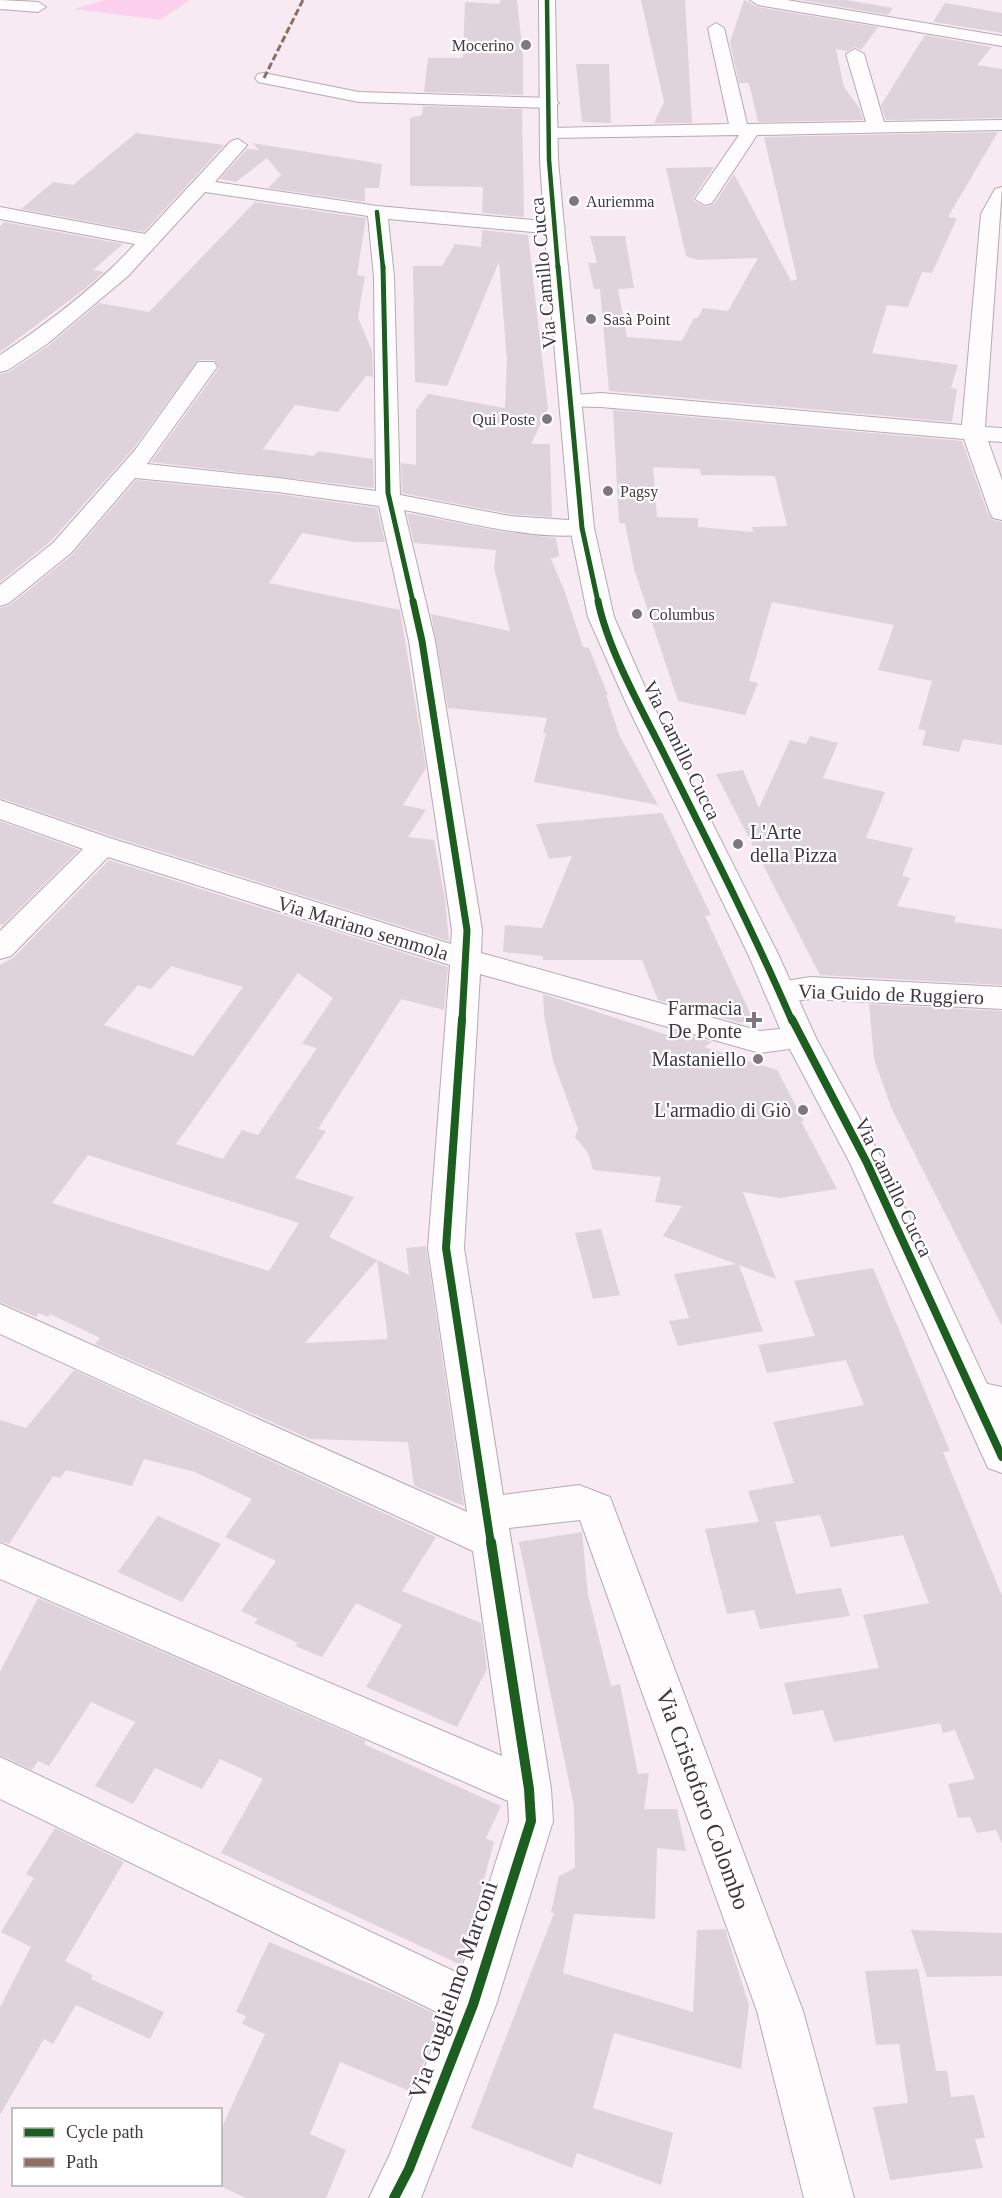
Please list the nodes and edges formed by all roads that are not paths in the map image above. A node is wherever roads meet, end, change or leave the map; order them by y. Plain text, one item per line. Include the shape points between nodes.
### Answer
1 (547, 0) edge
2 (759, 0) edge
3 (0, 4) edge
4 (38, 7) dead end
5 (716, 28) dead end
6 (1002, 41) edge
7 (855, 54) dead end
8 (264, 78) dead end
9 (550, 103) junction
10 (1002, 125) edge
11 (876, 128) junction
12 (746, 129) junction
13 (550, 133) junction
14 (238, 145) dead end
15 (199, 185) junction
16 (1002, 193) edge
17 (705, 199) dead end
18 (377, 212) junction
19 (0, 213) edge
20 (997, 215) edge
21 (555, 228) junction
22 (149, 241) junction
23 (0, 365) edge
24 (206, 367) dead end
25 (571, 401) junction
26 (973, 432) junction
27 (1002, 435) edge
28 (129, 471) junction
29 (390, 500) junction
30 (1002, 513) edge
31 (582, 528) junction
32 (0, 598) edge
33 (0, 809) edge
34 (103, 846) junction
35 (0, 949) edge
36 (465, 959) junction
37 (780, 992) junction
38 (1002, 998) edge
39 (800, 1038) junction
40 (0, 1318) edge
41 (988, 1399) edge
42 (1002, 1457) edge
43 (491, 1528) junction
44 (0, 1560) edge
45 (0, 1777) edge
46 (529, 1789) junction
47 (473, 2005) junction
48 (394, 2198) edge
49 (829, 2198) edge

1 - 9 street, Via Camillo Cucca
2 - 6 street
3 - 4 street
5 - 12 street
7 - 11 street
8 - 9 street via 359,97
9 - 13 street, Via Camillo Cucca
10 - 11 street
11 - 12 street
12 - 13 street
12 - 17 street
13 - 21 street, Via Camillo Cucca
14 - 15 street
15 - 18 street
15 - 22 street
16 - 20 street
18 - 21 street
18 - 29 street, Via Guglielmo Marconi via 384,277
19 - 22 street
20 - 26 street
21 - 25 street, Via Camillo Cucca
22 - 23 street via 96,295
24 - 28 street
25 - 26 street via 601,400
25 - 31 street, Via Camillo Cucca
26 - 27 street
26 - 30 street
28 - 29 street
28 - 32 street via 62,548
29 - 31 street via 488,521
29 - 36 street, Via Guglielmo Marconi via 422,641 466,930
31 - 37 street, Via Camillo Cucca via 600,617
33 - 34 street, Via Mariano semmola
34 - 35 street
34 - 36 street, Via Mariano semmola
36 - 39 street, Via Mariano semmola via 760,1042
36 - 43 street, Via Guglielmo Marconi via 446,1248
37 - 38 street, Via Guido de Ruggiero via 810,988
37 - 39 street, Via Camillo Cucca
39 - 41 street, Via Camillo Cucca
40 - 43 street
41 - 42 street, Via Camillo Cucca
43 - 46 street, Via Guglielmo Marconi
43 - 49 street, Via Cristoforo Colombo via 579,1502 596,1509 780,2011
44 - 46 street
45 - 47 street
46 - 47 street, Via Guglielmo Marconi via 531,1821
47 - 48 street, Via Guglielmo Marconi

